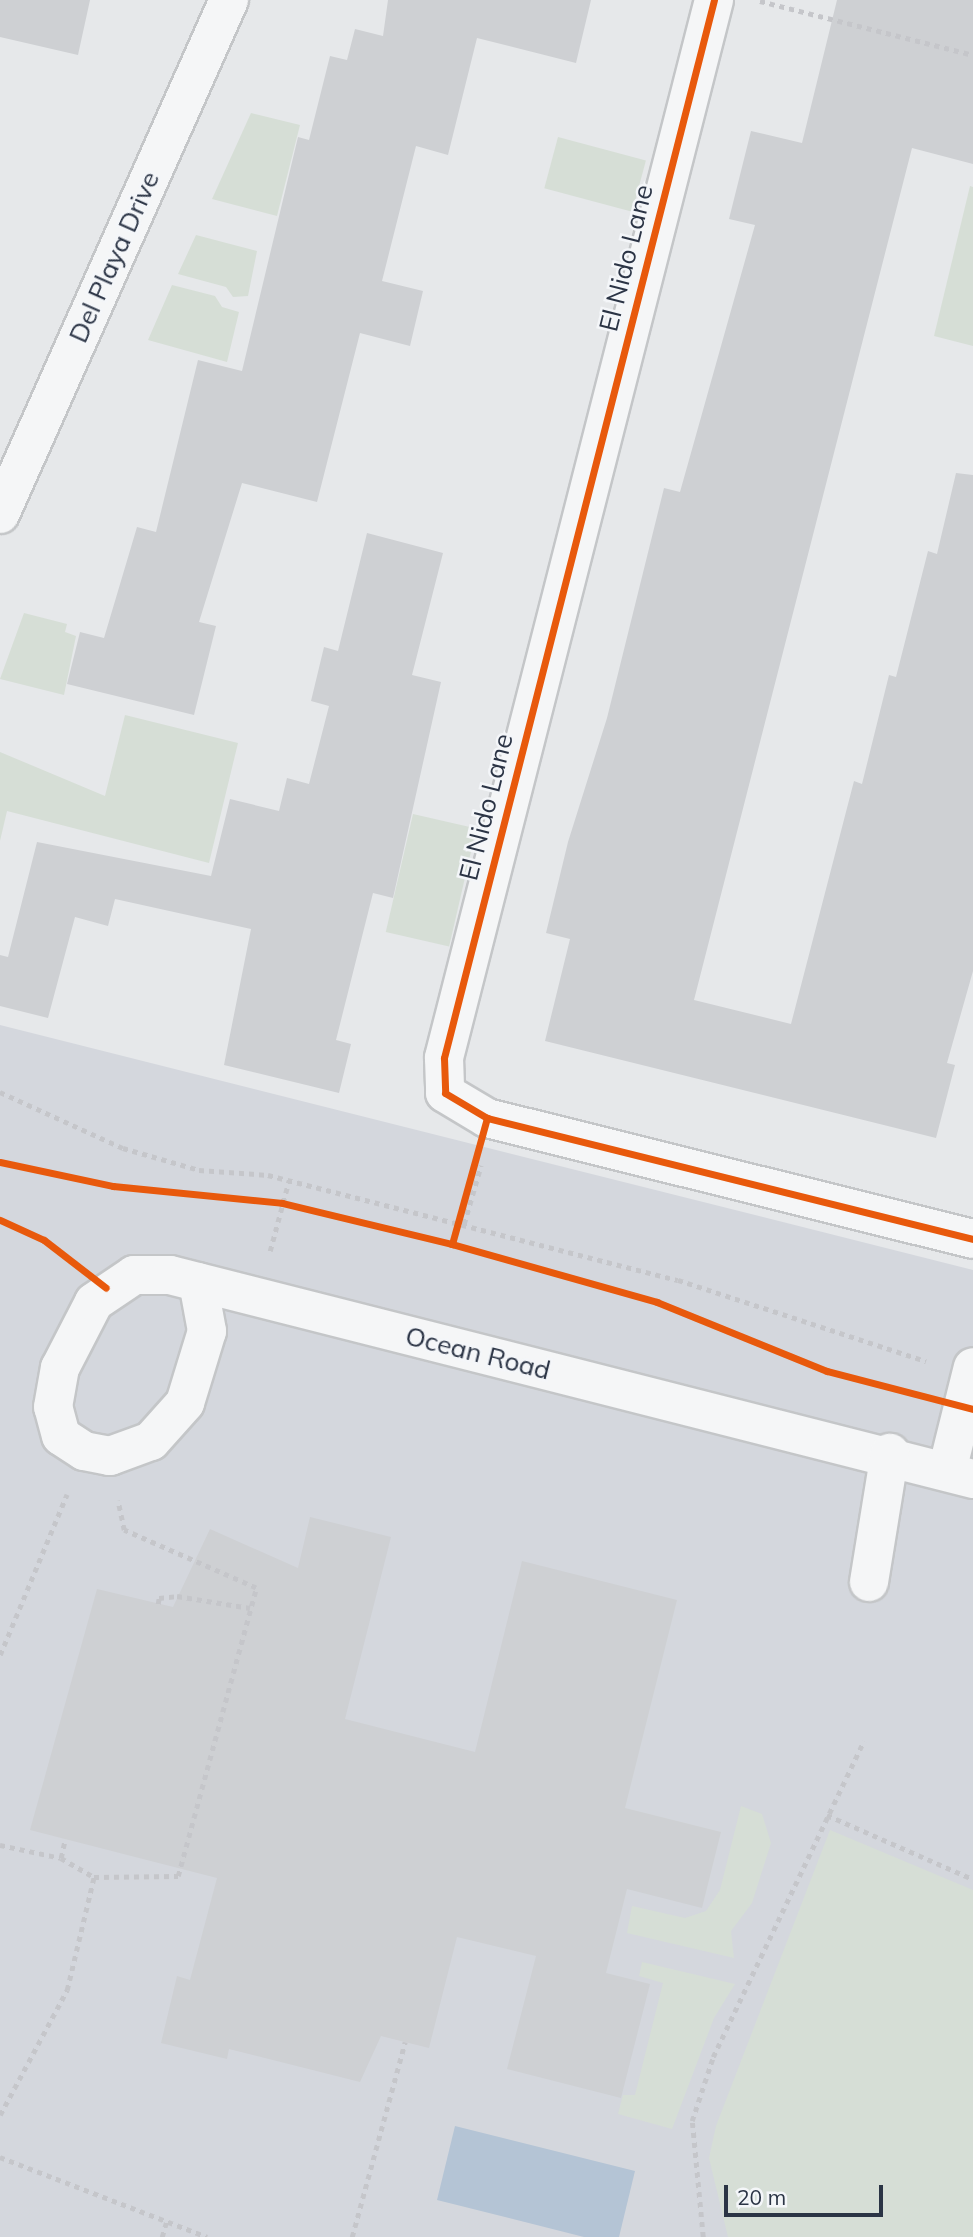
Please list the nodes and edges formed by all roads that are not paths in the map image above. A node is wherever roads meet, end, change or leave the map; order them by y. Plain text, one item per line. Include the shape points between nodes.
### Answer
1 (229, 0) edge
2 (713, 0) edge
3 (0, 514) edge
4 (973, 1239) edge
5 (198, 1282) junction
6 (973, 1367) edge
7 (890, 1453) junction
8 (960, 1475) edge
9 (869, 1582) dead end

1 - 3 street, Del Playa Drive
2 - 4 street, El Nido Lane via 444,1058 445,1093 492,1119
5 - 5 street, Ocean Road via 207,1331 185,1403 151,1441 97,1454 61,1436 53,1407 77,1329 106,1288 134,1275
5 - 7 street, Ocean Road
6 - 8 street
7 - 8 street, Ocean Road
7 - 9 street

